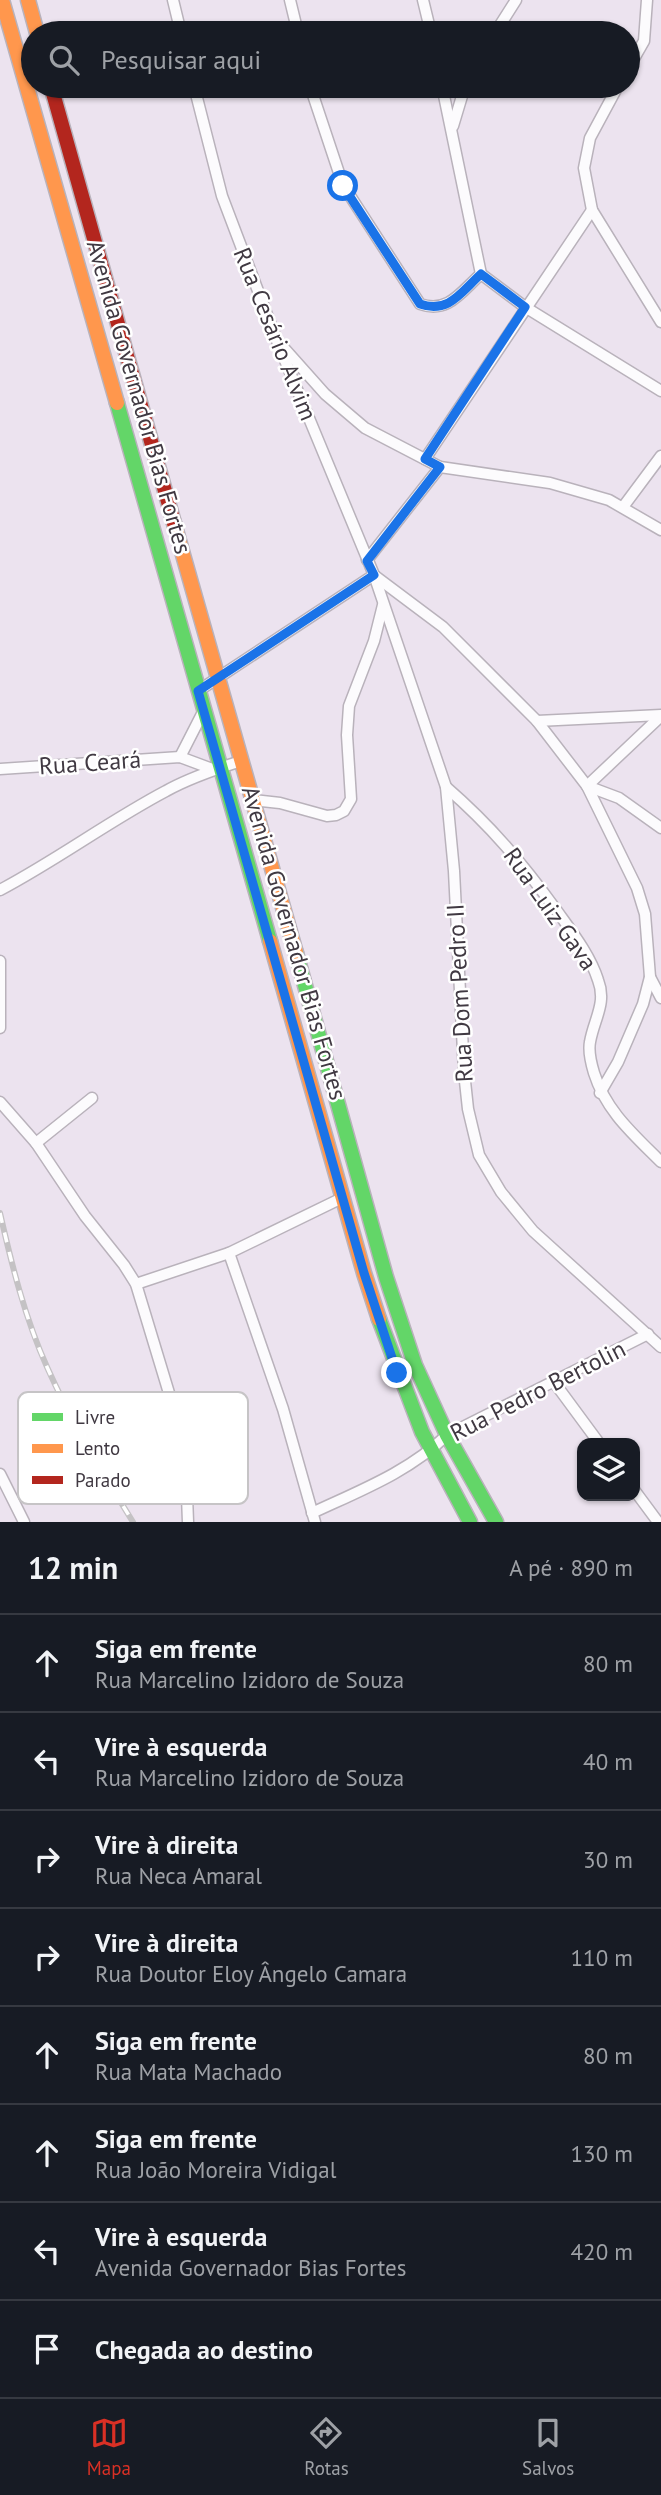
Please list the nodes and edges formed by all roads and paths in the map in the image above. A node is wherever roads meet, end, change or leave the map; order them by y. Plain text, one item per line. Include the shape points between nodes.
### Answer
1 (2, 0) edge
2 (27, 0) edge
3 (173, 0) edge
4 (290, 0) edge
5 (423, 0) edge
6 (516, 0) edge
7 (647, 0) edge
8 (33, 21) edge
9 (178, 21) edge
10 (295, 21) edge
11 (427, 21) edge
12 (503, 21) edge
13 (640, 48) edge
14 (18, 54) junction
15 (21, 57) edge
16 (21, 61) edge
17 (34, 98) edge
18 (54, 98) edge
19 (197, 98) edge
20 (314, 98) edge
21 (445, 98) edge
22 (461, 98) edge
23 (612, 98) edge
24 (452, 129) junction
25 (592, 210) junction
26 (481, 274) junction
27 (103, 275) junction
28 (82, 281) junction
29 (525, 307) junction
30 (661, 322) edge
31 (277, 341) junction
32 (661, 391) edge
33 (148, 437) junction
34 (128, 443) junction
35 (661, 456) edge
36 (425, 459) junction
37 (440, 467) junction
38 (623, 507) junction
39 (661, 530) edge
40 (367, 561) junction
41 (374, 575) junction
42 (384, 603) junction
43 (216, 678) junction
44 (198, 691) junction
45 (203, 712) junction
46 (661, 715) edge
47 (537, 721) junction
48 (180, 757) junction
49 (241, 761) junction
50 (0, 769) edge
51 (217, 769) junction
52 (587, 786) junction
53 (446, 787) junction
54 (253, 800) junction
55 (661, 828) edge
56 (0, 890) edge
57 (288, 925) junction
58 (267, 931) junction
59 (0, 961) edge
60 (650, 977) junction
61 (661, 998) edge
62 (0, 1028) edge
63 (600, 1093) junction
64 (92, 1098) dead end
65 (0, 1102) edge
66 (36, 1143) junction
67 (355, 1161) junction
68 (661, 1161) edge
69 (335, 1170) junction
70 (342, 1198) junction
71 (229, 1253) junction
72 (136, 1284) junction
73 (648, 1334) junction
74 (661, 1346) edge
75 (554, 1382) junction
76 (169, 1392) edge
77 (447, 1435) junction
78 (595, 1438) edge
79 (430, 1452) junction
80 (0, 1474) edge
81 (640, 1499) edge
82 (187, 1504) edge
83 (313, 1518) edge
84 (24, 1522) edge
85 (188, 1522) edge
86 (470, 1522) edge
87 (496, 1522) edge
88 (658, 1522) edge

1 - 14 main road, Avenida Governador Bias Fortes
2 - 8 main road
3 - 9 street
4 - 10 street
5 - 11 street
6 - 12 street
7 - 13 street
14 - 15 main road
14 - 16 main road, Avenida Governador Bias Fortes
17 - 28 main road, Avenida Governador Bias Fortes
18 - 27 main road, Avenida Governador Bias Fortes
19 - 31 street, Rua Cesário Alvim via 222,196
20 - 26 street via 343,186 420,304 434,309 447,305
21 - 24 street
22 - 24 street
23 - 25 street via 590,138 584,168
24 - 26 street
25 - 29 street
25 - 30 street
26 - 29 street
27 - 28 main road
27 - 33 main road, Avenida Governador Bias Fortes
28 - 34 main road, Avenida Governador Bias Fortes
29 - 32 street
29 - 36 street
31 - 36 street via 325,394 365,428
31 - 40 street, Rua Cesário Alvim
33 - 34 main road
33 - 43 main road, Avenida Governador Bias Fortes
34 - 44 main road, Avenida Governador Bias Fortes
35 - 38 street
36 - 37 street
37 - 38 street via 550,483
37 - 40 street
38 - 39 street
40 - 41 street, Rua Cesário Alvim
41 - 42 street, Rua Dom Pedro II
41 - 43 street
41 - 47 street via 443,627
42 - 53 street, Rua Dom Pedro II
42 - 54 street via 349,706 349,805 327,816
43 - 44 street
43 - 49 main road, Avenida Governador Bias Fortes
44 - 45 main road, Avenida Governador Bias Fortes
45 - 48 street
45 - 51 main road, Avenida Governador Bias Fortes
46 - 47 street
46 - 52 street
47 - 52 street
48 - 50 street, Rua Ceará
48 - 51 street, Rua Ceará
49 - 51 street
49 - 54 main road, Avenida Governador Bias Fortes
51 - 56 street via 167,790
51 - 58 main road, Avenida Governador Bias Fortes
52 - 55 street via 619,798
52 - 60 street via 637,888 645,915
53 - 63 street, Rua Luiz Gava via 509,848 565,922 595,972 602,997 589,1044
53 - 73 street, Rua Dom Pedro II via 464,1072 479,1155 533,1231
54 - 57 main road, Avenida Governador Bias Fortes
57 - 58 main road
57 - 67 main road, Avenida Governador Bias Fortes
58 - 69 main road, Avenida Governador Bias Fortes
59 - 62 street
60 - 61 street
60 - 63 street via 643,1004
63 - 68 street, Rua Luiz Gava via 617,1119
64 - 66 street
65 - 66 street
66 - 72 street
67 - 69 main road
67 - 77 main road, Avenida Governador Bias Fortes via 394,1302
69 - 70 main road, Avenida Governador Bias Fortes
70 - 71 street
70 - 79 main road, Avenida Governador Bias Fortes via 385,1338
71 - 72 street
71 - 83 street via 283,1409
72 - 76 street
73 - 74 street, Rua Dom Pedro II
73 - 75 street, Rua Pedro Bertolin
75 - 77 street, Rua Pedro Bertolin
75 - 78 street
77 - 79 street, Rua Pedro Bertolin
77 - 87 main road, Avenida Governador Bias Fortes
79 - 83 street, Rua Pedro Bertolin
79 - 86 main road, Avenida Governador Bias Fortes
80 - 84 street
81 - 88 street
82 - 85 street

